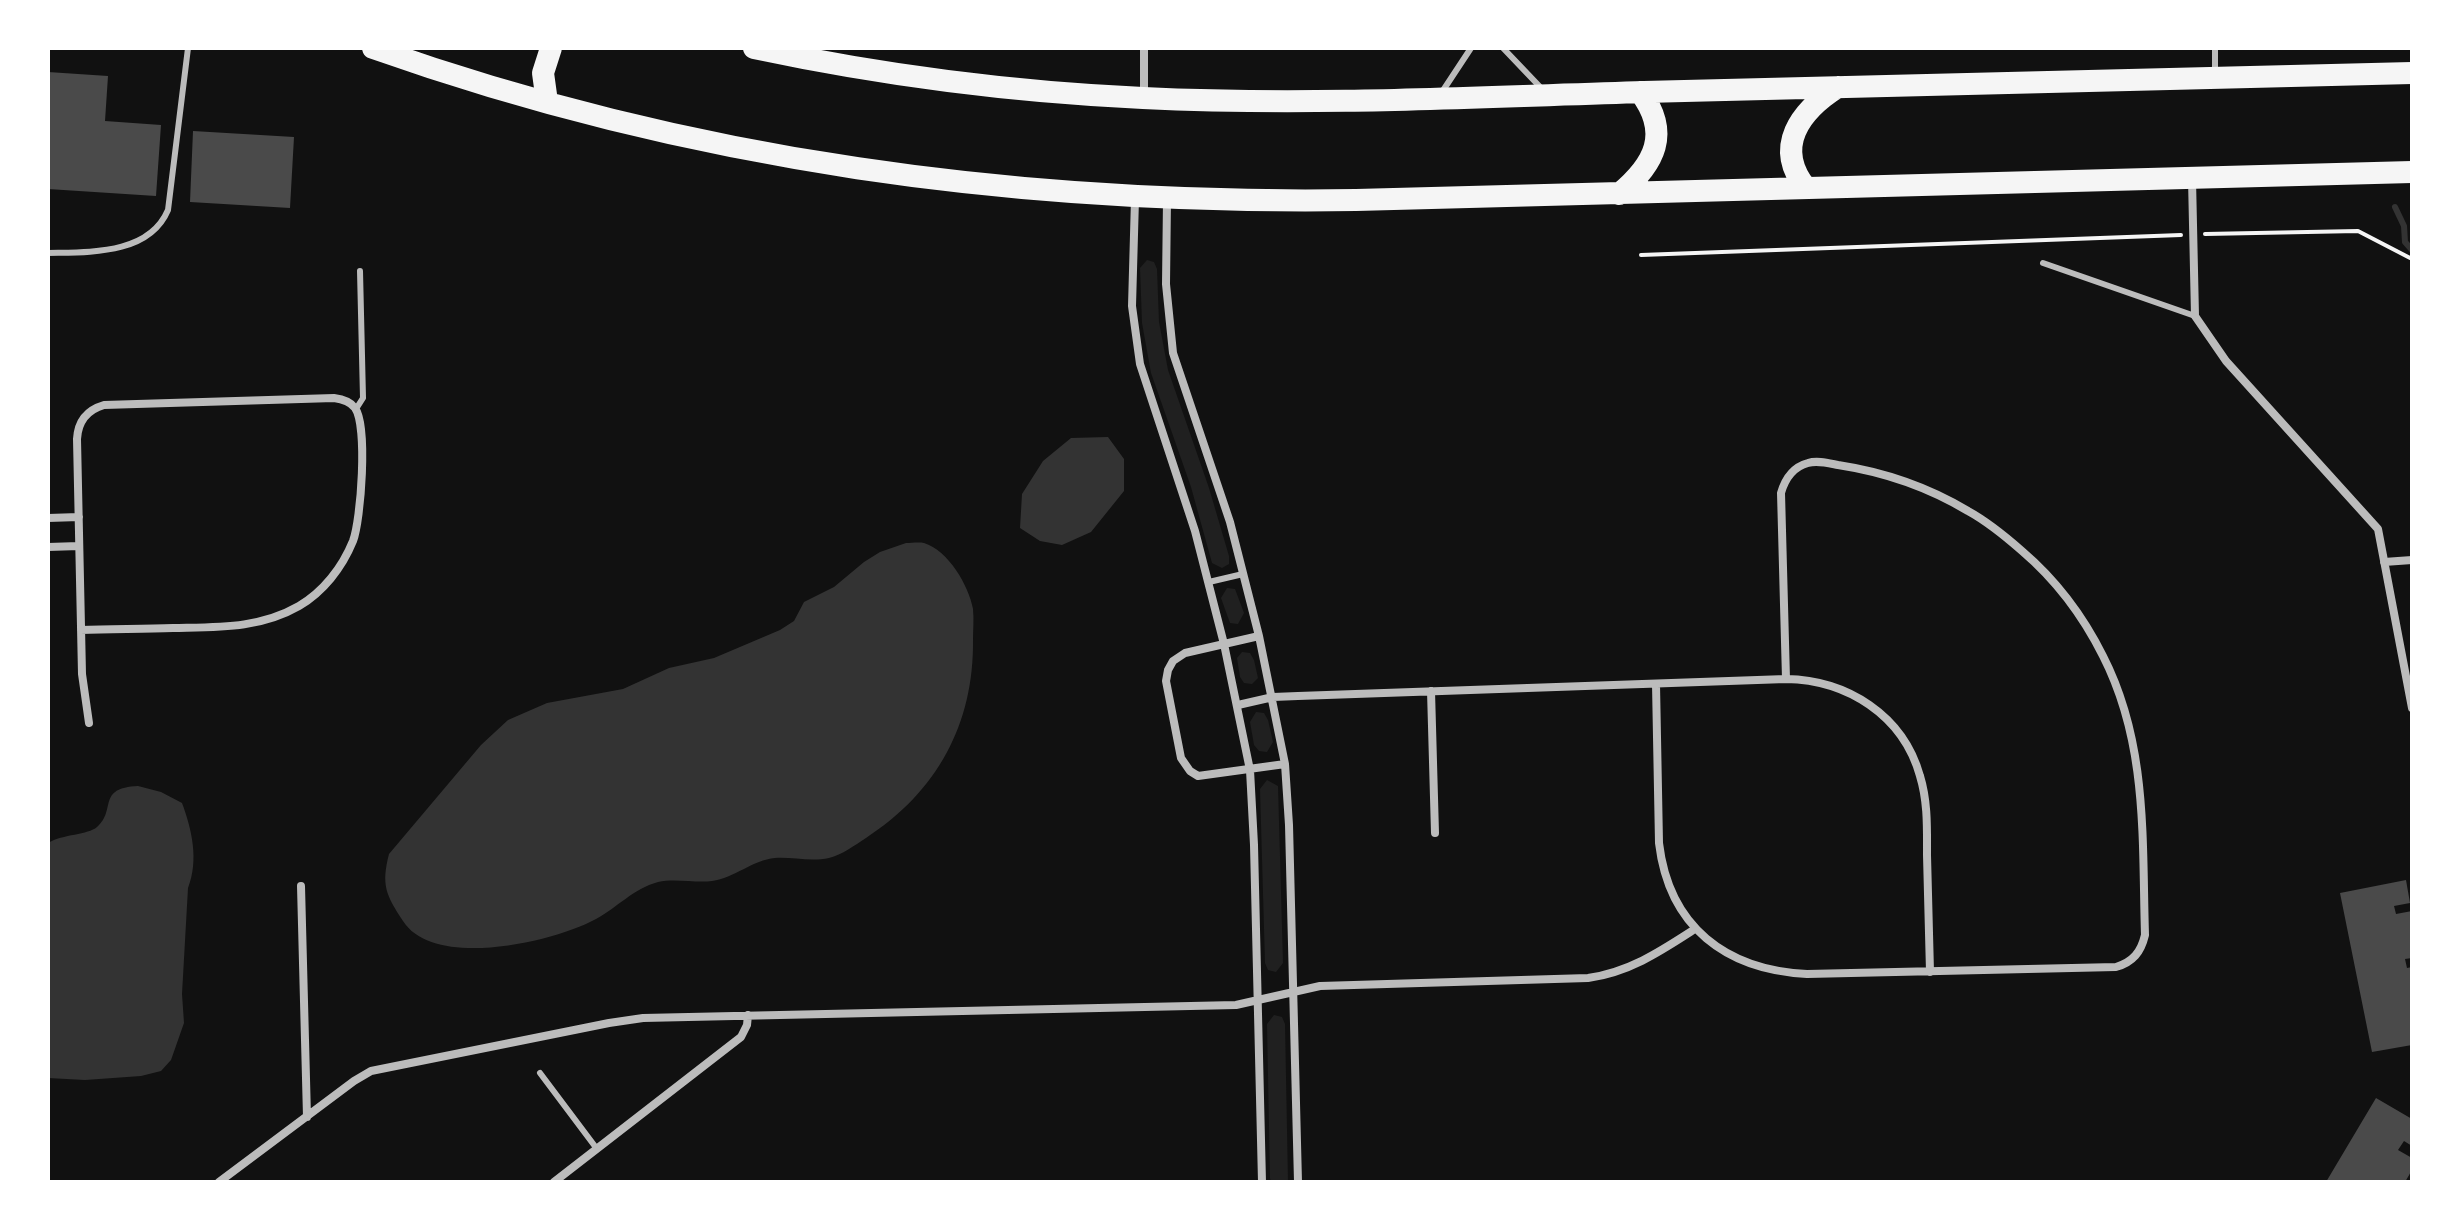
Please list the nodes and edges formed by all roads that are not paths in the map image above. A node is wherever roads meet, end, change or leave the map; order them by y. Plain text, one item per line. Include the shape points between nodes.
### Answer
1 (188, 48) edge
2 (373, 48) edge
3 (551, 48) edge
4 (754, 48) edge
5 (1144, 48) edge
6 (1471, 48) edge
7 (1503, 48) edge
8 (2215, 48) edge
9 (2412, 73) edge
10 (2215, 76) junction
11 (1838, 87) junction
12 (1640, 92) junction
13 (1548, 95) junction
14 (1144, 98) junction
15 (1438, 98) junction
16 (547, 102) junction
17 (2412, 172) edge
18 (2191, 178) junction
19 (1806, 188) junction
20 (1619, 194) junction
21 (1135, 198) junction
22 (1167, 200) junction
23 (48, 253) edge
24 (2043, 263) dead end
25 (360, 271) dead end
26 (2195, 316) junction
27 (356, 409) junction
28 (79, 517) junction
29 (48, 518) edge
30 (79, 546) junction
31 (48, 547) edge
32 (2412, 560) edge
33 (2384, 562) junction
34 (1243, 574) junction
35 (1209, 582) junction
36 (81, 630) junction
37 (1259, 636) junction
38 (1224, 644) junction
39 (1786, 679) junction
40 (1656, 684) junction
41 (1431, 691) junction
42 (1273, 697) junction
43 (1238, 705) junction
44 (2412, 708) edge
45 (89, 723) dead end
46 (1285, 764) junction
47 (1250, 770) junction
48 (1435, 833) dead end
49 (301, 886) dead end
50 (1695, 929) junction
51 (1930, 972) junction
52 (1293, 992) junction
53 (1258, 1000) junction
54 (748, 1015) junction
55 (540, 1073) dead end
56 (307, 1117) junction
57 (597, 1149) junction
58 (219, 1182) edge
59 (554, 1182) edge
60 (1262, 1182) edge
61 (1298, 1182) edge

1 - 23 lane via 163,223 140,241 117,248
2 - 16 highway
3 - 16 highway via 543,73
4 - 14 highway via 939,79
5 - 14 street
6 - 15 lane
7 - 13 lane
8 - 10 lane
9 - 10 highway
10 - 11 highway
11 - 12 highway
11 - 19 highway via 1807,111 1792,139 1792,166
12 - 13 highway
12 - 20 highway via 1654,115 1656,142 1644,170
13 - 15 highway
14 - 15 highway
16 - 21 highway via 807,162 995,187
17 - 18 highway
18 - 19 highway
18 - 26 street
19 - 20 highway
20 - 22 highway
21 - 22 highway
21 - 35 street via 1132,283 1137,346
22 - 34 street via 1166,284 1173,353
24 - 26 lane
25 - 27 lane via 363,398
26 - 33 street via 2226,361 2378,529
27 - 28 street via 334,398 104,405 85,416 77,432
27 - 36 street via 358,522 345,559 317,594 286,613 244,626
28 - 29 street
28 - 30 street
30 - 31 street
30 - 36 street
32 - 33 street
33 - 44 street
34 - 35 lane
34 - 37 street
35 - 38 street
36 - 45 street
37 - 38 street
37 - 42 street
38 - 43 street
38 - 47 street via 1181,655 1168,670 1180,753 1198,776
39 - 40 street
39 - 51 street via 1832,686 1867,702 1911,752 1926,811
39 - 51 street via 1781,493 1798,466 1820,462 1906,482 1970,512 2005,536 2077,612 2104,658 2125,708 2141,790 2145,935 2140,950 2116,967
40 - 41 street
40 - 50 street via 1661,856 1673,894
41 - 42 street
41 - 48 street
42 - 43 street
42 - 46 street
43 - 47 street
46 - 47 street
46 - 52 street
47 - 53 street
49 - 56 street
50 - 51 street via 1739,960 1777,972
50 - 52 street via 1638,964 1603,976 1320,986
52 - 53 street
52 - 61 street
53 - 54 street via 1236,1005
53 - 60 street
54 - 56 street via 627,1020 380,1069 354,1081
54 - 57 street via 741,1037
55 - 57 lane
56 - 58 street
57 - 59 street

